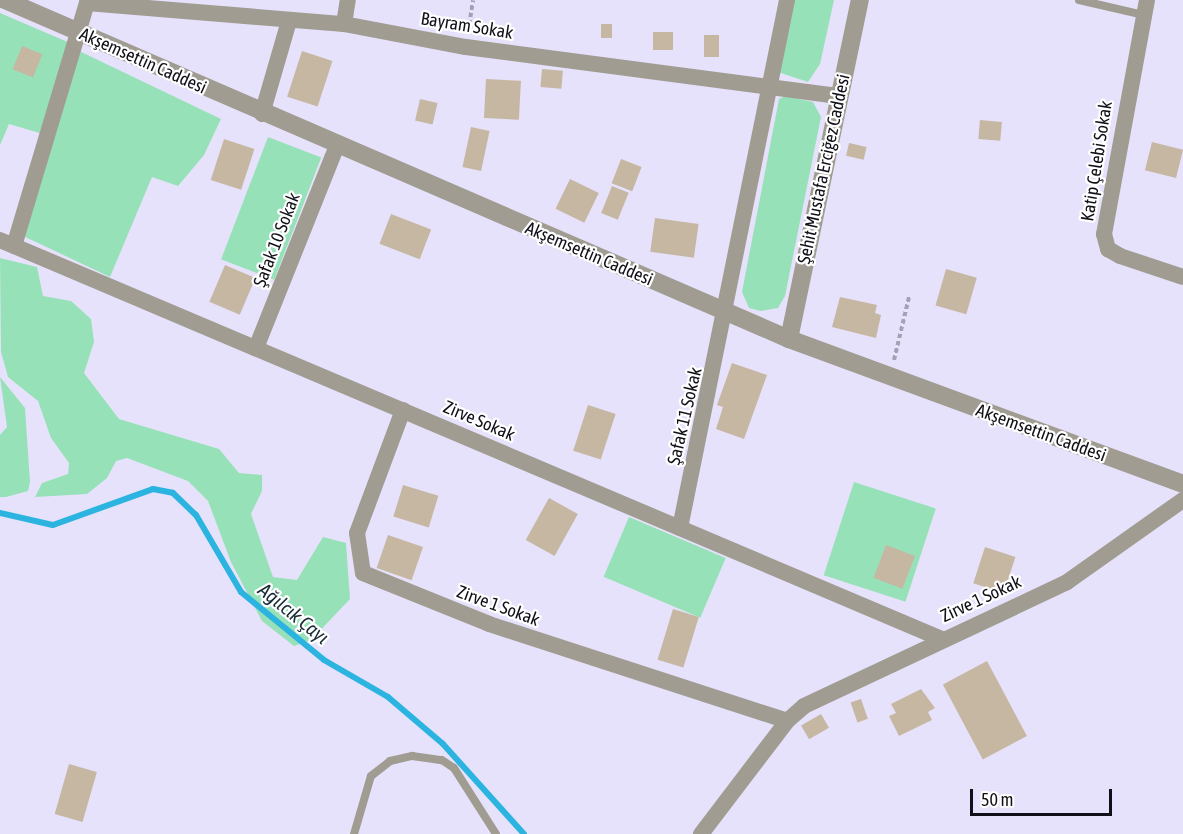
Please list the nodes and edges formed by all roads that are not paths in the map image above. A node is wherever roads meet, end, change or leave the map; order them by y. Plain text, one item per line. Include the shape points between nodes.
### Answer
1 (5, 0) edge
2 (348, 0) edge
3 (787, 0) edge
4 (860, 0) edge
5 (1079, 0) edge
6 (87, 2) edge
7 (1145, 7) edge
8 (289, 21) junction
9 (344, 24) junction
10 (77, 31) junction
11 (770, 84) junction
12 (840, 96) junction
13 (262, 114) junction
14 (336, 148) junction
15 (7, 243) edge
16 (1183, 277) edge
17 (728, 312) junction
18 (789, 339) junction
19 (256, 348) junction
20 (403, 410) junction
21 (1183, 484) edge
22 (1183, 500) edge
23 (680, 528) junction
24 (942, 639) junction
25 (787, 721) junction
26 (354, 834) edge
27 (496, 834) edge
28 (701, 834) edge

1 - 10 street, Akşemsettin Caddesi
2 - 9 street
3 - 11 street, Şafak 11 Sokak
4 - 12 street, Şehit Mustafa Erciğez Caddesi
5 - 7 lane
6 - 8 street, Bayram Sokak
6 - 10 street
7 - 16 street, Katip Çelebi Sokak via 1104,234 1108,249 1120,256
8 - 9 street, Bayram Sokak
8 - 13 street
9 - 11 street, Bayram Sokak via 466,47
10 - 13 street, Akşemsettin Caddesi
10 - 15 street
11 - 12 street, Bayram Sokak
11 - 17 street, Şafak 11 Sokak
12 - 18 street, Şehit Mustafa Erciğez Caddesi
13 - 14 street, Akşemsettin Caddesi
14 - 17 street, Akşemsettin Caddesi
14 - 19 street, Şafak 10 Sokak
15 - 19 street, Zirve Sokak
17 - 18 street, Akşemsettin Caddesi
17 - 23 street, Şafak 11 Sokak
18 - 21 street, Akşemsettin Caddesi
19 - 20 street, Zirve Sokak
20 - 23 street, Zirve Sokak
20 - 25 street, Zirve 1 Sokak via 357,533 363,573 489,624
22 - 24 street, Zirve 1 Sokak via 1067,582
23 - 24 street, Zirve Sokak
24 - 25 street, Zirve 1 Sokak via 830,692
25 - 28 street, Zirve 1 Sokak
26 - 27 lane via 371,776 390,761 412,756 442,760 454,768

